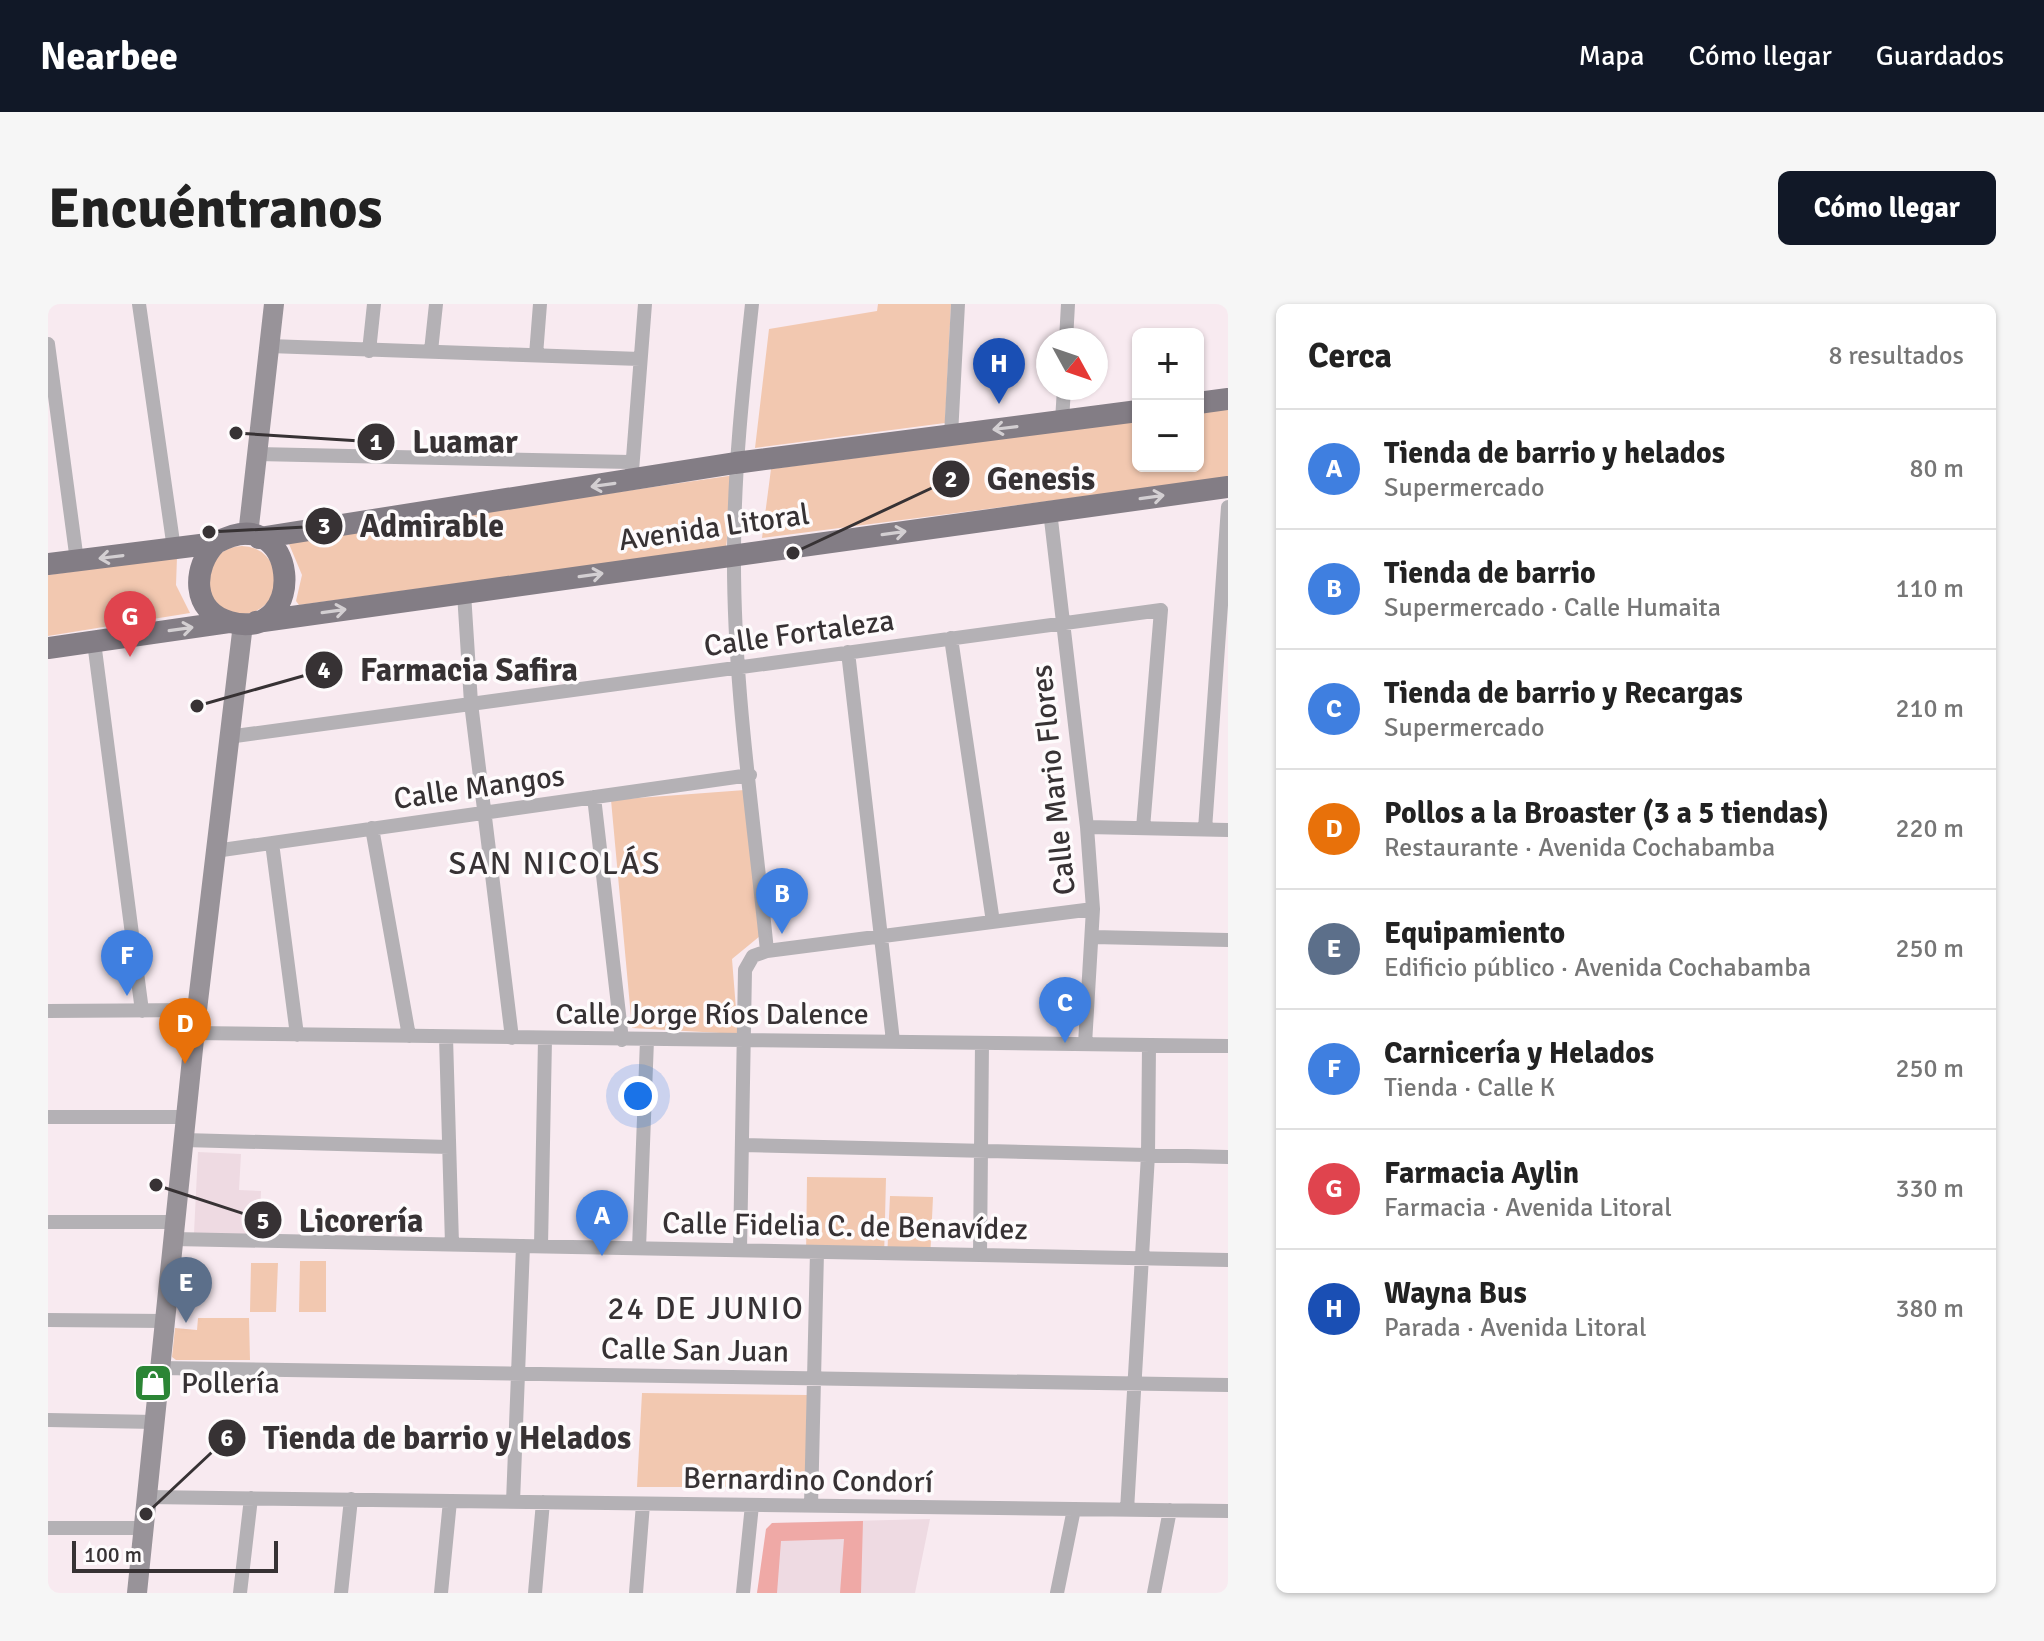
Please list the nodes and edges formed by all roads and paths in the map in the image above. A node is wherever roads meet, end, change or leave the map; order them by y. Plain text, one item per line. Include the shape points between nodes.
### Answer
1 (139, 304) edge
2 (274, 304) edge
3 (374, 304) edge
4 (436, 304) edge
5 (540, 304) edge
6 (645, 304) edge
7 (752, 304) edge
8 (958, 304) edge
9 (1069, 304) edge
10 (1067, 328) edge
11 (48, 344) edge
12 (269, 346) junction
13 (369, 351) junction
14 (431, 351) junction
15 (536, 355) junction
16 (640, 359) junction
17 (1228, 399) edge
18 (1063, 400) edge
19 (1204, 402) edge
20 (1132, 412) edge
21 (1062, 421) junction
22 (951, 435) junction
23 (257, 454) junction
24 (735, 463) junction
25 (632, 471) junction
26 (1228, 487) edge
27 (1228, 507) edge
28 (1050, 511) junction
29 (254, 536) junction
30 (216, 543) junction
31 (174, 549) junction
32 (733, 555) junction
33 (77, 561) junction
34 (48, 564) edge
35 (464, 593) junction
36 (1062, 621) junction
37 (243, 623) junction
38 (951, 638) junction
39 (94, 642) junction
40 (48, 648) edge
41 (848, 652) junction
42 (738, 667) junction
43 (471, 703) junction
44 (228, 737) junction
45 (750, 775) junction
46 (594, 797) junction
47 (485, 813) junction
48 (1087, 827) junction
49 (372, 828) junction
50 (1143, 828) junction
51 (1205, 829) junction
52 (1228, 830) edge
53 (272, 843) junction
54 (215, 851) junction
55 (1093, 909) junction
56 (993, 922) junction
57 (1093, 937) junction
58 (882, 938) junction
59 (1228, 940) edge
60 (767, 951) junction
61 (197, 1010) junction
62 (48, 1011) edge
63 (142, 1011) junction
64 (195, 1033) junction
65 (297, 1035) junction
66 (409, 1036) junction
67 (446, 1037) junction
68 (512, 1038) junction
69 (545, 1039) junction
70 (622, 1040) junction
71 (647, 1040) junction
72 (893, 1041) junction
73 (745, 1042) junction
74 (982, 1043) junction
75 (1085, 1044) junction
76 (1149, 1045) junction
77 (1228, 1046) edge
78 (48, 1117) edge
79 (186, 1117) junction
80 (184, 1140) junction
81 (742, 1145) junction
82 (449, 1147) junction
83 (981, 1151) junction
84 (1148, 1155) junction
85 (1228, 1157) edge
86 (48, 1222) edge
87 (174, 1230) junction
88 (452, 1244) junction
89 (523, 1246) junction
90 (541, 1246) junction
91 (639, 1248) junction
92 (740, 1250) junction
93 (817, 1252) junction
94 (980, 1255) junction
95 (1139, 1259) junction
96 (1228, 1260) edge
97 (48, 1320) edge
98 (165, 1321) junction
99 (160, 1368) junction
100 (518, 1373) junction
101 (814, 1378) junction
102 (1133, 1384) junction
103 (1228, 1385) edge
104 (48, 1420) edge
105 (155, 1422) junction
106 (147, 1497) junction
107 (251, 1498) junction
108 (351, 1499) junction
109 (450, 1501) junction
110 (513, 1502) junction
111 (543, 1502) junction
112 (643, 1504) junction
113 (752, 1505) junction
114 (811, 1506) junction
115 (1074, 1509) junction
116 (1127, 1510) junction
117 (1170, 1510) junction
118 (1228, 1511) edge
119 (48, 1528) edge
120 (144, 1528) junction
121 (137, 1593) edge
122 (240, 1593) edge
123 (341, 1593) edge
124 (441, 1593) edge
125 (535, 1593) edge
126 (636, 1593) edge
127 (743, 1593) edge
128 (1057, 1593) edge
129 (1154, 1593) edge

1 - 31 street
2 - 12 main road
3 - 13 street
4 - 14 street
5 - 15 street
6 - 16 street
7 - 24 street
8 - 22 street
9 - 10 street
11 - 33 street
12 - 13 street
12 - 23 main road
13 - 14 street
14 - 15 street
15 - 16 street
16 - 25 street
17 - 19 main road
18 - 21 street
20 - 21 main road, Avenida Litoral
21 -> 22 main road, Avenida Litoral
22 - 24 main road, Avenida Litoral
23 - 25 street
23 - 29 main road
24 - 25 main road, Avenida Litoral
24 - 32 street
25 -> 29 main road, Avenida Litoral
28 -> 26 main road, Avenida Litoral
27 - 51 street
32 -> 28 main road, Avenida Litoral
28 - 36 street, Calle Mario Flores
29 - 30 main road via 226,537
29 - 37 main road via 277,551 287,583 279,605
30 - 31 main road
30 - 37 main road via 206,553 197,580 206,606
31 -> 33 main road
35 -> 32 main road, Avenida Litoral
32 - 42 street
33 - 34 main road
37 -> 35 main road, Avenida Litoral
35 - 43 street
36 - 38 street, Calle Fortaleza
36 - 48 street, Calle Mario Flores
36 - 50 street, Calle Fortaleza via 1161,610
39 -> 37 main road, Avenida Litoral
37 - 44 main road
38 - 41 street, Calle Fortaleza
38 - 56 street
39 - 40 main road, Avenida Litoral
39 - 63 street
41 - 42 street, Calle Fortaleza
41 - 58 street
42 - 43 street, Calle Fortaleza
42 - 45 street
43 - 44 street, Calle Fortaleza
43 - 47 street
44 - 54 main road
45 - 46 street, Calle Mangos
45 - 60 street
46 - 47 street, Calle Mangos
46 - 70 street
47 - 49 street, Calle Mangos
47 - 68 street
48 - 50 street
48 - 55 street, Calle Mario Flores
49 - 53 street, Calle Mangos
49 - 66 street
50 - 51 street
51 - 52 street
53 - 54 street, Calle Mangos
53 - 65 street
54 - 61 main road
55 - 56 street
55 - 57 street, Calle Mario Flores
56 - 58 street
57 - 59 street
57 - 75 street, Calle Mario Flores
58 - 60 street
58 - 72 street
60 - 73 street via 753,956 745,970
61 - 63 street
61 - 64 main road
62 - 63 street
64 - 65 street, Calle Jorge Ríos Dalence
64 - 79 main road
65 - 66 street, Calle Jorge Ríos Dalence
66 - 67 street, Calle Jorge Ríos Dalence
67 - 68 street, Calle Jorge Ríos Dalence
67 - 82 street
68 - 69 street, Calle Jorge Ríos Dalence
69 - 70 street, Calle Jorge Ríos Dalence
69 - 90 street
70 - 71 street, Calle Jorge Ríos Dalence
71 - 73 street, Calle Jorge Ríos Dalence
71 - 91 street
72 - 73 street, Calle Jorge Ríos Dalence
72 - 74 street, Calle Jorge Ríos Dalence
73 - 81 street
74 - 75 street, Calle Jorge Ríos Dalence
74 - 83 street
75 - 76 street, Calle Jorge Ríos Dalence
76 - 77 street, Calle Jorge Ríos Dalence
76 - 84 street
78 - 79 street
79 - 80 main road
80 - 82 street
80 - 87 main road
81 - 83 street
81 - 92 street
82 - 88 street
83 - 84 street
83 - 94 street
84 - 85 street
84 - 95 street
86 - 87 street, Calle Fidelia C. de Benavídez
87 - 88 street, Calle Fidelia C. de Benavídez
87 - 98 main road
88 - 89 street, Calle Fidelia C. de Benavídez
89 - 90 street, Calle Fidelia C. de Benavídez
89 - 100 street
90 - 91 street, Calle Fidelia C. de Benavídez
91 - 92 street, Calle Fidelia C. de Benavídez
92 - 93 street, Calle Fidelia C. de Benavídez
93 - 94 street, Calle Fidelia C. de Benavídez
93 - 101 street
94 - 95 street, Calle Fidelia C. de Benavídez
95 - 96 street, Calle Fidelia C. de Benavídez
95 - 102 street
97 - 98 street
98 - 99 main road
99 - 100 street, Calle San Juan
99 - 105 main road
100 - 101 street, Calle San Juan
100 - 110 street
101 - 102 street, Calle San Juan
101 - 114 street
102 - 103 street, Calle San Juan
102 - 116 street
104 - 105 street
105 - 106 main road
106 - 107 street, Bernardino Condorí
106 - 120 main road
107 - 108 street, Bernardino Condorí
107 - 122 street
108 - 109 street, Bernardino Condorí
108 - 123 street
109 - 110 street, Bernardino Condorí
109 - 124 street
110 - 111 street, Bernardino Condorí
111 - 112 street, Bernardino Condorí
111 - 125 street
112 - 113 street, Bernardino Condorí
112 - 126 street
113 - 114 street, Bernardino Condorí
113 - 127 street
114 - 115 street, Bernardino Condorí
115 - 116 street, Bernardino Condorí
115 - 128 street
116 - 117 street, Bernardino Condorí
117 - 118 street, Bernardino Condorí
117 - 129 street
119 - 120 street
120 - 121 main road

